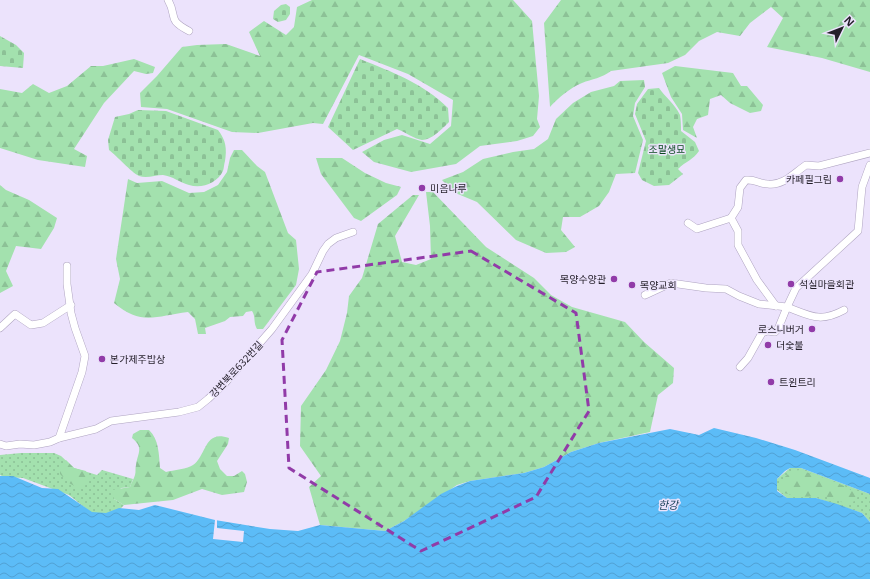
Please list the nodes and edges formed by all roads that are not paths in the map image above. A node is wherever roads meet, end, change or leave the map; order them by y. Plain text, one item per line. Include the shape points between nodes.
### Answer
1 (168, 0) edge
2 (189, 31) dead end
3 (870, 153) edge
4 (870, 165) edge
5 (731, 218) junction
6 (688, 223) dead end
7 (354, 232) dead end
8 (68, 266) dead end
9 (645, 295) dead end
10 (71, 305) junction
11 (776, 306) junction
12 (787, 307) junction
13 (844, 310) dead end
14 (0, 328) edge
15 (740, 367) dead end
16 (59, 438) junction
17 (0, 444) edge

1 - 2 street via 172,18 178,26
3 - 5 street via 819,166 806,164 777,184 766,184 754,179 746,180 740,188 738,207
4 - 12 street via 862,187 858,231 796,288
5 - 6 street via 697,229
5 - 11 street via 738,231 738,245 757,280
7 - 16 street, 강변북로632번길 via 336,238 328,244 309,279 272,329 225,383 198,407 180,412 111,421 96,429
8 - 10 street via 67,284
9 - 11 street via 670,283 726,289 759,304
10 - 14 street via 43,323 31,325 15,314
10 - 16 street via 75,328 85,356
11 - 12 street
12 - 13 street via 819,318 833,316
12 - 15 street via 778,329 775,332 762,333
16 - 17 street, 강변북로632번길 via 34,445

